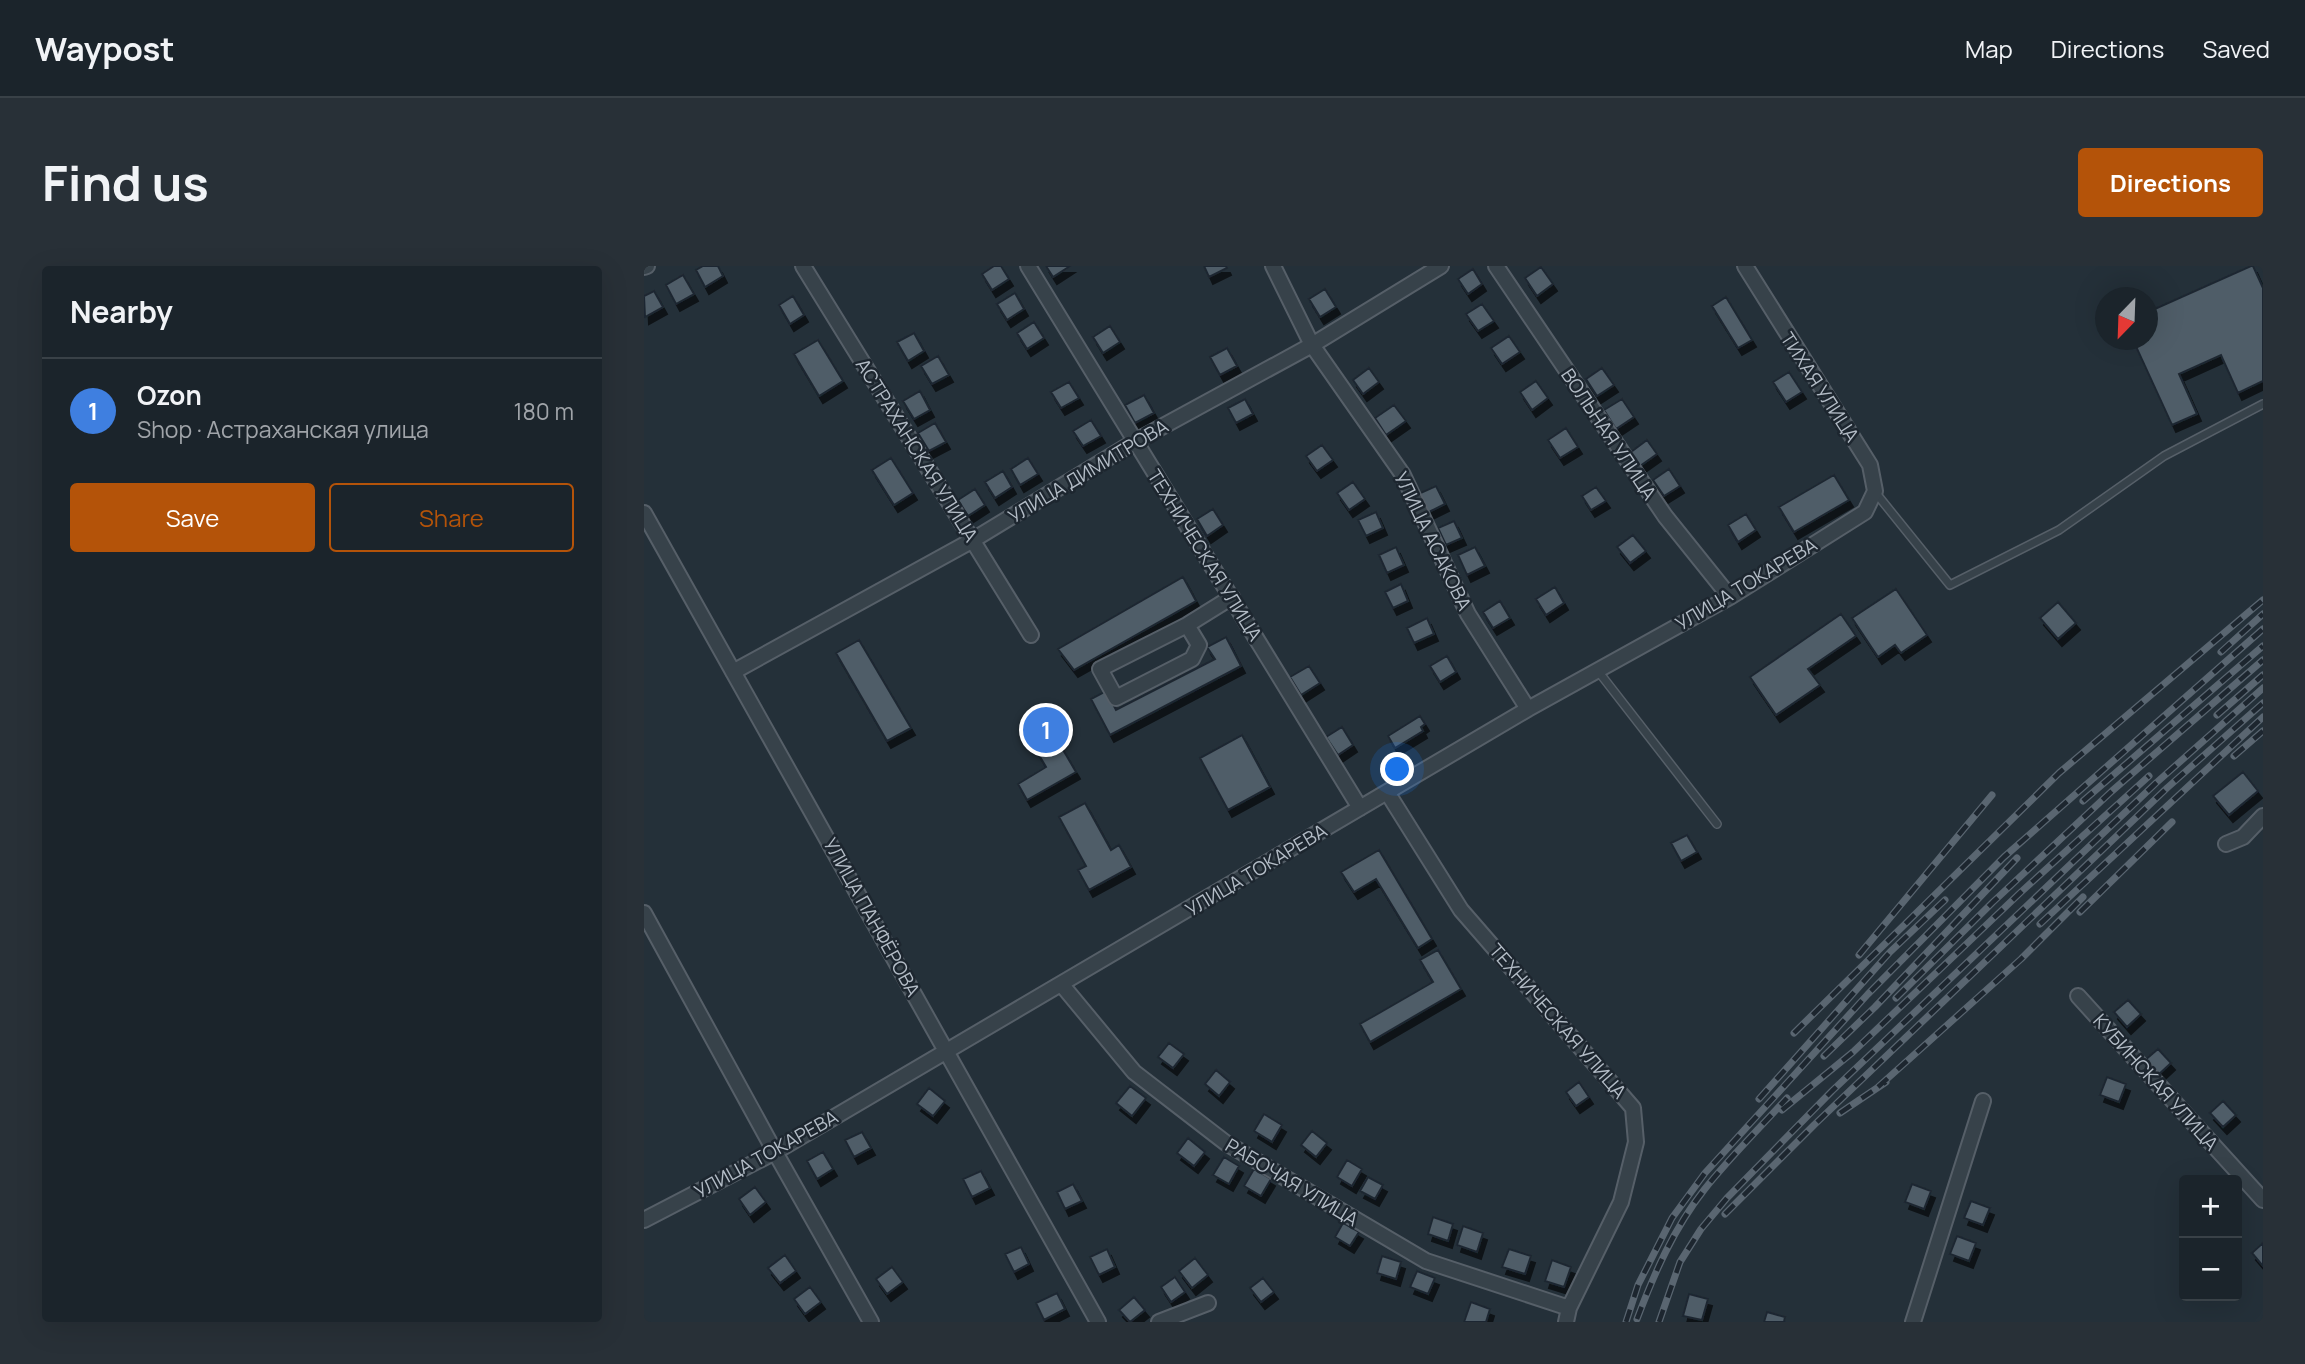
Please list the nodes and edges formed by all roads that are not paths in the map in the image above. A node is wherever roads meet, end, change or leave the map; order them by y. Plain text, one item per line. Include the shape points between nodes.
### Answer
1 (803, 266) edge
2 (1028, 266) edge
3 (1273, 266) edge
4 (1441, 266) edge
5 (1496, 266) edge
6 (1745, 266) edge
7 (1312, 345) junction
8 (2263, 404) edge
9 (1134, 442) junction
10 (1875, 491) junction
11 (644, 513) edge
12 (974, 540) junction
13 (1232, 597) junction
14 (1730, 597) junction
15 (1187, 625) junction
16 (1031, 635) dead end
17 (1598, 670) junction
18 (733, 671) junction
19 (1528, 709) junction
20 (1387, 792) junction
21 (1360, 808) junction
22 (2263, 816) edge
23 (1717, 824) dead end
24 (2226, 844) dead end
25 (644, 913) edge
26 (1062, 985) junction
27 (2078, 996) dead end
28 (947, 1051) junction
29 (1983, 1101) dead end
30 (775, 1152) junction
31 (2263, 1200) edge
32 (644, 1220) edge
33 (1208, 1303) dead end
34 (1568, 1315) edge
35 (871, 1322) edge
36 (1098, 1322) edge
37 (1158, 1322) edge
38 (1913, 1322) edge

1 - 12 street, АСТРАХАНСКАЯ УЛИЦА
2 - 9 street, ТЕХНИЧЕСКАЯ УЛИЦА
3 - 7 street, УЛИЦА АСАКОВА
4 - 7 street, УЛИЦА ДИМИТРОВА
5 - 14 street, ВОЛЬНАЯ УЛИЦА via 1665,516
6 - 10 street, ТИХАЯ УЛИЦА via 1870,465
7 - 9 street, УЛИЦА ДИМИТРОВА
7 - 19 street, УЛИЦА АСАКОВА via 1403,475 1468,614
8 - 10 lane via 2164,456 2059,530 1950,585
9 - 12 street, УЛИЦА ДИМИТРОВА
9 - 13 street, ТЕХНИЧЕСКАЯ УЛИЦА
10 - 14 street, УЛИЦА ТОКАРЕВА via 1865,512
11 - 18 street, УЛИЦА ПАНФЁРОВА
12 - 16 street, АСТРАХАНСКАЯ УЛИЦА
12 - 18 street, УЛИЦА ДИМИТРОВА
13 - 15 street
13 - 21 street, ТЕХНИЧЕСКАЯ УЛИЦА
14 - 17 street, УЛИЦА ТОКАРЕВА
15 - 15 street via 1100,669 1116,698 1192,659 1199,645
17 - 19 street, УЛИЦА ТОКАРЕВА
17 - 23 lane
18 - 28 street, УЛИЦА ПАНФЁРОВА
19 - 20 street, УЛИЦА ТОКАРЕВА
20 - 21 street, УЛИЦА ТОКАРЕВА
20 - 34 street, ТЕХНИЧЕСКАЯ УЛИЦА via 1461,910 1633,1108 1636,1142 1621,1202
21 - 26 street, УЛИЦА ТОКАРЕВА
22 - 24 street via 2243,837
25 - 30 street
26 - 28 street, УЛИЦА ТОКАРЕВА
26 - 34 street, РАБОЧАЯ УЛИЦА via 1134,1072 1226,1143 1426,1261
27 - 31 street, КУБИНСКАЯ УЛИЦА
28 - 30 street, УЛИЦА ТОКАРЕВА
28 - 36 street, УЛИЦА ПАНФЁРОВА
29 - 38 street
30 - 32 street, УЛИЦА ТОКАРЕВА
30 - 35 street
33 - 37 street

